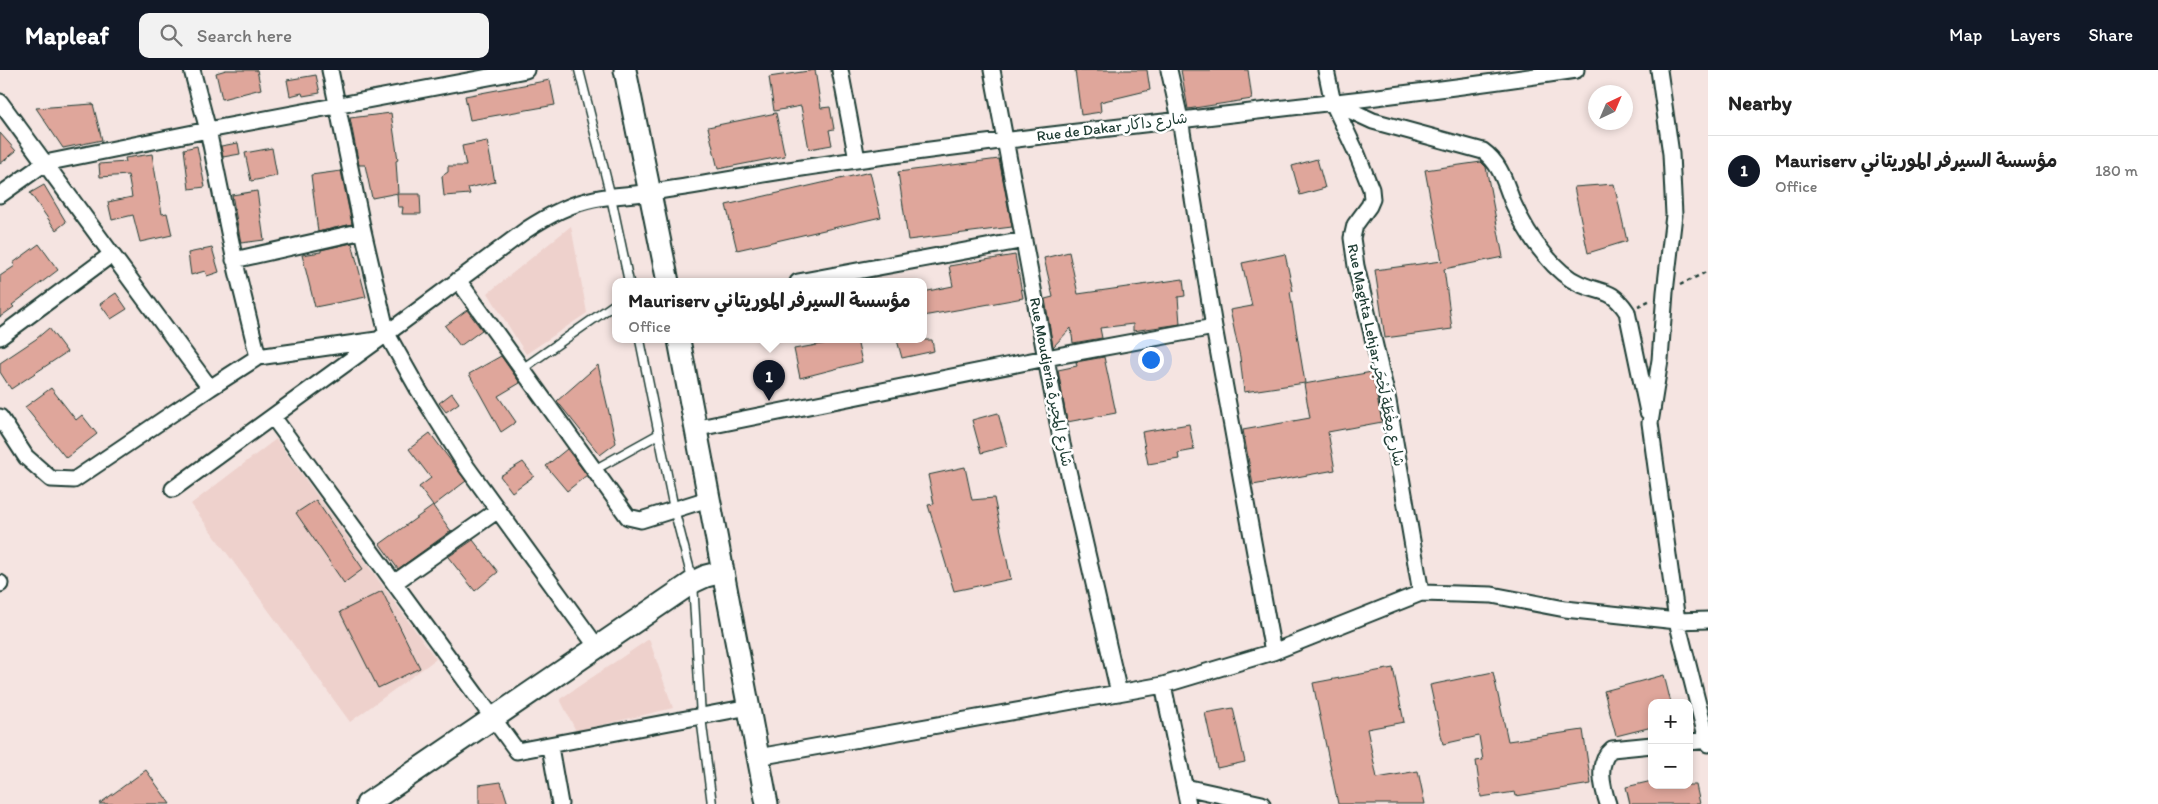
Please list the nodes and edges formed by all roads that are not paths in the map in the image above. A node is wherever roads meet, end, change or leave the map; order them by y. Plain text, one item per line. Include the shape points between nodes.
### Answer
1 (192, 70) edge
2 (330, 70) edge
3 (526, 70) edge
4 (579, 70) edge
5 (625, 70) edge
6 (840, 70) edge
7 (992, 70) edge
8 (1169, 70) edge
9 (1326, 70) edge
10 (1576, 70) edge
11 (1659, 70) edge
12 (471, 75) edge
13 (1490, 76) edge
14 (0, 102) edge
15 (1333, 103) junction
16 (338, 105) junction
17 (1180, 119) junction
18 (208, 130) junction
19 (1004, 140) junction
20 (857, 160) junction
21 (45, 163) junction
22 (648, 193) junction
23 (0, 195) edge
24 (612, 197) junction
25 (363, 231) junction
26 (1024, 240) junction
27 (112, 254) junction
28 (234, 260) junction
29 (628, 278) edge
30 (667, 278) edge
31 (820, 278) edge
32 (458, 280) junction
33 (612, 306) edge
34 (1214, 327) junction
35 (0, 337) edge
36 (383, 337) junction
37 (641, 343) edge
38 (680, 343) edge
39 (258, 358) junction
40 (1046, 358) junction
41 (522, 369) junction
42 (210, 388) junction
43 (273, 417) junction
44 (1, 419) edge
45 (1650, 423) junction
46 (694, 429) junction
47 (659, 434) junction
48 (594, 470) junction
49 (173, 489) dead end
50 (708, 499) junction
51 (674, 509) junction
52 (498, 510) junction
53 (722, 572) junction
54 (693, 582) junction
55 (394, 583) junction
56 (1421, 593) junction
57 (1708, 620) edge
58 (1677, 621) junction
59 (597, 647) junction
60 (1273, 652) junction
61 (1162, 685) junction
62 (1119, 693) junction
63 (749, 707) junction
64 (700, 717) junction
65 (492, 719) junction
66 (1708, 741) edge
67 (1693, 742) edge
68 (1648, 745) edge
69 (550, 747) junction
70 (758, 757) junction
71 (1185, 787) junction
72 (367, 804) edge
73 (560, 804) edge
74 (712, 804) edge
75 (767, 804) edge
76 (1188, 804) edge
77 (1262, 804) edge
78 (1608, 804) edge

1 - 18 street
2 - 16 street
3 - 12 street
4 - 24 lane
5 - 22 main road
6 - 20 street
7 - 19 street, Rue Moudjeria شارع المجيرة
8 - 17 street
9 - 15 street, Rue Maghta Lehjar شارع مِغْطَة لَحْجَر
10 - 13 street, Rue de Dakar شارع داكار
11 - 45 street via 1671,154 1674,215 1660,360
12 - 16 street
13 - 15 street, Rue de Dakar شارع داكار
14 - 21 street
15 - 17 street, Rue de Dakar شارع داكار
15 - 45 street via 1373,121 1483,151 1491,157 1502,172 1525,227 1544,254 1579,284 1605,291 1618,299 1627,312
15 - 56 street, Rue Maghta Lehjar شارع مِغْطَة لَحْجَر via 1372,190 1372,199 1355,225 1352,238 1388,401
16 - 18 street
16 - 25 street
17 - 19 street, Rue de Dakar شارع داكار
17 - 34 street
18 - 21 street
18 - 28 street
19 - 20 street, Rue de Dakar شارع داكار
19 - 26 street, Rue Moudjeria شارع المجيرة
20 - 22 street, Rue de Dakar شارع داكار
21 - 23 street
21 - 27 street
22 - 24 street, Rue de Dakar شارع داكار
22 - 30 main road
24 - 29 lane
24 - 32 street, Rue de Dakar شارع داكار via 575,204 541,219
25 - 28 street
25 - 36 street
26 - 31 street
26 - 40 street, Rue Moudjeria شارع المجيرة
27 - 35 street
27 - 42 street
28 - 39 street
32 - 36 street, Rue de Dakar شارع داكار
32 - 41 street
33 - 41 lane
34 - 40 street
34 - 60 street
36 - 39 street
36 - 43 street, Rue de Dakar شارع داكار
36 - 52 street
37 - 47 lane
38 - 46 main road
39 - 42 street
40 - 46 street
40 - 62 street, Rue Moudjeria شارع المجيرة via 1062,444
41 - 48 street
42 - 44 street via 74,480 51,479 26,457
43 - 49 street, Rue de Dakar شارع داكار
43 - 55 street
45 - 58 street
46 - 50 main road
47 - 48 lane
47 - 51 lane
48 - 51 street via 632,519 641,520
50 - 51 street
50 - 53 main road
51 - 54 lane
52 - 55 street
52 - 59 street
53 - 54 main road
53 - 63 main road
54 - 59 main road
54 - 64 lane
55 - 65 street
56 - 58 street via 1492,595 1566,609
56 - 60 street
57 - 58 street
58 - 66 street
59 - 65 main road
60 - 61 street
61 - 62 street
61 - 71 street
62 - 70 street
63 - 64 street
63 - 70 main road
64 - 69 street
64 - 74 lane
65 - 69 street via 517,751
65 - 72 main road
66 - 67 street
68 - 78 street via 1612,749 1608,753 1602,766
69 - 73 street
70 - 75 main road
71 - 76 street
71 - 77 street

